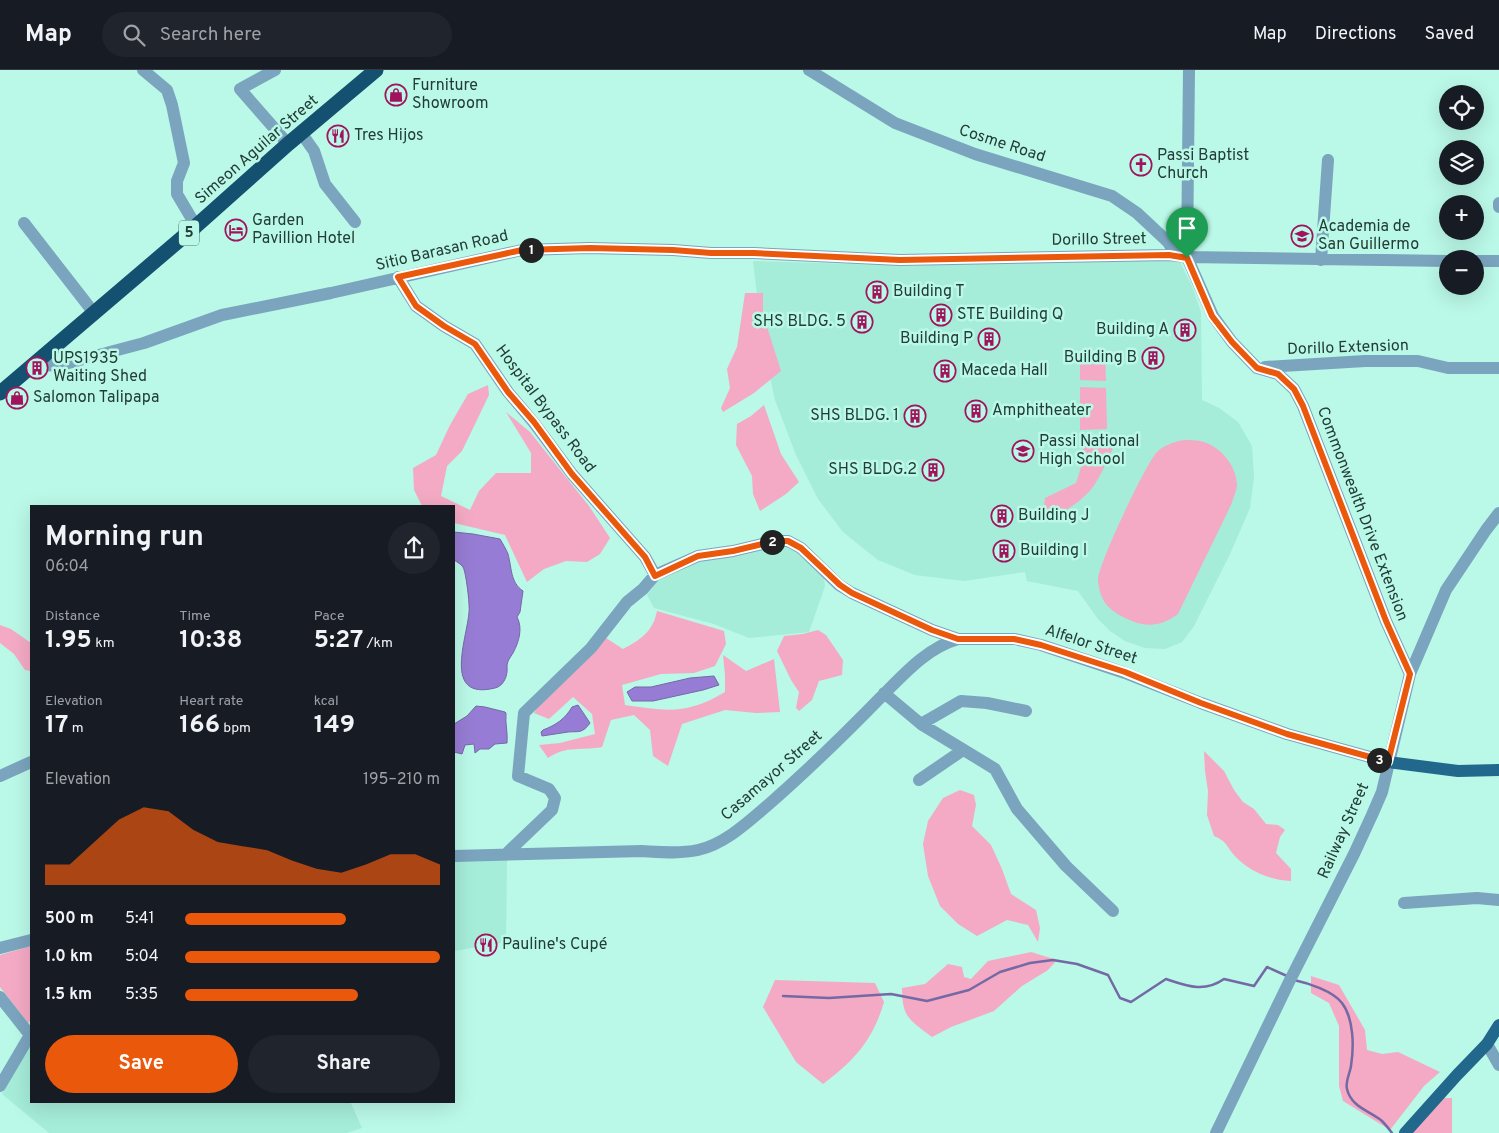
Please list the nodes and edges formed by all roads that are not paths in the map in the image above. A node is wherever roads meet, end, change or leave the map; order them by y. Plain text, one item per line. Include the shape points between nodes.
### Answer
1 (143, 70) edge
2 (275, 70) edge
3 (376, 70) edge
4 (809, 70) edge
5 (1189, 70) edge
6 (302, 134) junction
7 (288, 144) junction
8 (1328, 160) dead end
9 (24, 222) dead end
10 (355, 222) dead end
11 (196, 226) junction
12 (1181, 256) junction
13 (900, 260) joint
14 (1321, 260) junction
15 (1439, 261) edge
16 (1484, 261) edge
17 (1499, 261) edge
18 (398, 277) junction
19 (94, 313) junction
20 (32, 366) junction
21 (1257, 368) junction
22 (1499, 368) edge
23 (0, 393) edge
24 (1499, 512) edge
25 (655, 576) junction
26 (958, 639) junction
27 (1410, 674) junction
28 (884, 694) junction
29 (1026, 711) dead end
30 (921, 724) junction
31 (963, 750) junction
32 (30, 762) edge
33 (1388, 762) junction
34 (1499, 770) edge
35 (0, 776) edge
36 (919, 780) dead end
37 (506, 854) junction
38 (455, 856) edge
39 (1499, 900) edge
40 (1404, 903) dead end
41 (1112, 911) dead end
42 (30, 940) edge
43 (0, 948) edge
44 (0, 997) edge
45 (1499, 1025) edge
46 (30, 1035) edge
47 (1487, 1044) junction
48 (1499, 1065) edge
49 (0, 1086) edge
50 (1216, 1133) edge
51 (1406, 1133) edge

1 - 11 street via 167,90 184,163 177,181 177,194
2 - 7 street via 240,89
3 - 6 highway, Simeon Aguilar Street / 5
4 - 12 street, Cosme Road via 896,123 975,154 1112,196 1143,219
5 - 12 street
6 - 7 highway, Simeon Aguilar Street / 5
6 - 10 street via 314,151 325,184
7 - 11 highway, Simeon Aguilar Street / 5
8 - 14 street
9 - 19 street
11 - 19 highway, Simeon Aguilar Street / 5
12 - 13 street, Dorillo Street
12 - 14 street, Dorillo Street
12 - 21 street, Commonwealth Drive Extension via 1212,316
13 - 18 street, Sitio Barasan Road via 590,248 522,250
14 - 15 street, Dorillo Street
16 - 17 street
18 - 20 street, Sitio Barasan Road via 222,315 144,343 61,365
18 - 25 street, Hospital Bypass Road via 416,306 475,344 572,474 645,557
19 - 20 highway, Simeon Aguilar Street / 5
20 - 23 highway, Simeon Aguilar Street / 5
21 - 22 street, Dorillo Extension via 1365,361 1418,361 1448,368
21 - 27 street, Commonwealth Drive Extension via 1278,374 1294,389 1303,406 1386,621
24 - 27 street, Railway Street via 1446,590
25 - 26 street, Alfelor Street via 698,556 788,541 801,548 852,593
25 - 37 street, Alfelor Street via 627,602 591,648 524,713 518,776 549,789 555,798 552,810
26 - 28 street, Casamayor Street via 929,652
26 - 33 street, Alfelor Street via 1014,639 1041,645 1125,672 1287,734
27 - 33 street, Railway Street
28 - 30 street
28 - 37 street, Casamayor Street via 800,777 746,823 722,840 699,850
29 - 30 street via 961,701
30 - 31 street
31 - 36 street
31 - 41 street via 995,769 1017,809 1066,866
32 - 35 street
33 - 34 main road via 1458,771
33 - 50 street, Railway Street via 1382,792 1354,854
37 - 38 street, Casamayor Street
39 - 40 street via 1477,898
42 - 43 street
44 - 46 street
45 - 47 main road
46 - 49 street
47 - 48 street
47 - 51 main road

